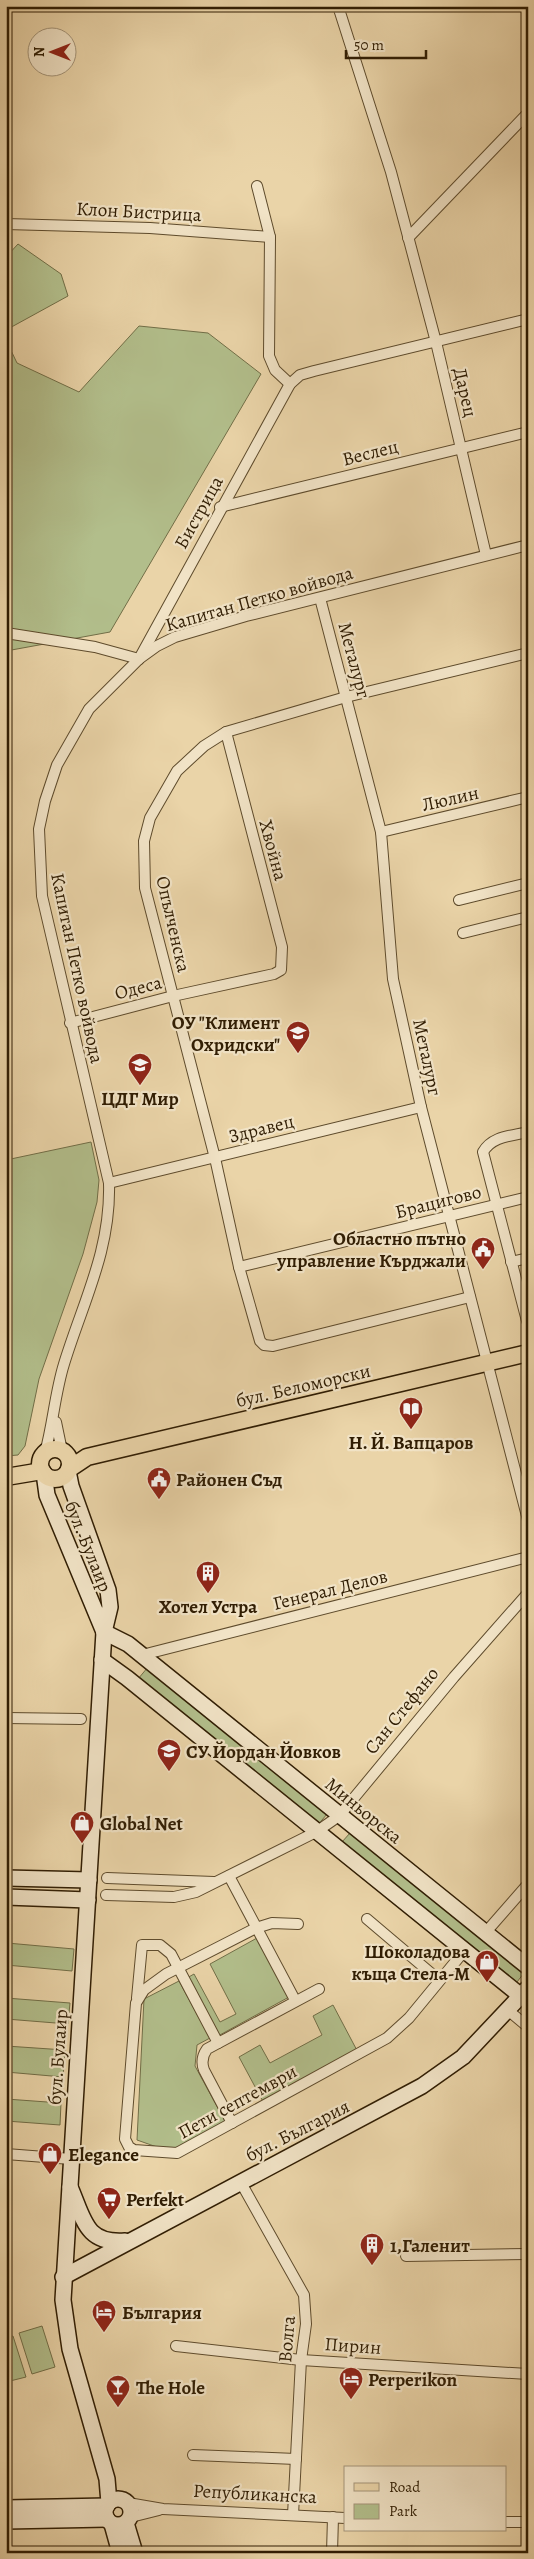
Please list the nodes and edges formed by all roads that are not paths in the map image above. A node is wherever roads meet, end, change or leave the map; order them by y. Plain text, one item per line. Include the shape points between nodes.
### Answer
1 (338, 6) edge
2 (528, 113) edge
3 (257, 186) dead end
4 (6, 224) edge
5 (270, 236) junction
6 (408, 238) junction
7 (528, 319) edge
8 (436, 342) junction
9 (290, 384) junction
10 (528, 432) edge
11 (461, 448) junction
12 (220, 507) junction
13 (528, 545) edge
14 (486, 555) junction
15 (320, 598) junction
16 (6, 633) edge
17 (528, 653) edge
18 (139, 659) junction
19 (346, 697) junction
20 (226, 732) junction
21 (528, 797) edge
22 (380, 832) junction
23 (528, 883) edge
24 (459, 900) dead end
25 (528, 917) edge
26 (462, 933) dead end
27 (274, 974) joint
28 (173, 996) junction
29 (70, 1022) junction
30 (421, 1107) junction
31 (528, 1132) edge
32 (215, 1158) junction
33 (109, 1183) junction
34 (528, 1197) edge
35 (496, 1205) junction
36 (450, 1217) junction
37 (528, 1258) edge
38 (511, 1262) junction
39 (239, 1267) junction
40 (470, 1296) junction
41 (527, 1321) edge
42 (528, 1353) edge
43 (487, 1363) junction
44 (55, 1411) junction
45 (63, 1452) junction
46 (45, 1453) junction
47 (87, 1457) junction
48 (68, 1470) junction
49 (43, 1472) junction
50 (6, 1476) edge
51 (528, 1520) edge
52 (528, 1557) edge
53 (528, 1593) edge
54 (104, 1632) junction
55 (142, 1656) junction
56 (102, 1660) junction
57 (6, 1718) edge
58 (81, 1719) dead end
59 (339, 1816) junction
60 (316, 1832) junction
61 (229, 1876) junction
62 (6, 1878) edge
63 (107, 1878) dead end
64 (89, 1880) junction
65 (217, 1882) junction
66 (528, 1884) edge
67 (106, 1895) dead end
68 (6, 1897) edge
69 (88, 1900) junction
70 (367, 1919) dead end
71 (298, 1924) dead end
72 (256, 1928) junction
73 (486, 1932) junction
74 (465, 1950) junction
75 (177, 1967) junction
76 (528, 1967) edge
77 (439, 1980) junction
78 (320, 1988) dead end
79 (524, 1992) edge
80 (296, 2000) junction
81 (136, 2003) junction
82 (509, 2011) junction
83 (528, 2027) edge
84 (218, 2042) junction
85 (232, 2123) junction
86 (6, 2154) edge
87 (71, 2159) junction
88 (240, 2181) junction
89 (69, 2185) junction
90 (129, 2240) junction
91 (528, 2254) edge
92 (406, 2256) dead end
93 (63, 2277) junction
94 (176, 2346) dead end
95 (301, 2360) junction
96 (528, 2374) edge
97 (193, 2455) dead end
98 (296, 2459) junction
99 (6, 2508) edge
100 (117, 2512) junction
101 (293, 2515) junction
102 (333, 2517) junction
103 (344, 2518) edge
104 (6, 2521) edge
105 (506, 2522) edge
106 (528, 2522) edge
107 (120, 2553) edge
108 (135, 2553) edge
109 (332, 2553) edge

1 - 6 street, Дарец via 391,172
2 - 6 street
3 - 5 street
4 - 5 street, Клон Бистрица via 140,227
5 - 9 street via 269,356 274,370
6 - 8 street, Дарец
7 - 8 street
8 - 9 street via 300,375
8 - 11 street, Дарец
9 - 12 street, Бистрица
10 - 11 street, Веслец
11 - 12 street, Веслец
11 - 14 street, Дарец
12 - 18 street, Бистрица
13 - 14 street, Капитан Петко войвода
14 - 15 street, Капитан Петко войвода
15 - 18 street, Капитан Петко войвода via 176,638
15 - 19 street, Металург
16 - 18 street via 96,647
17 - 19 street, Опълченска
18 - 29 street, Капитан Петко войвода via 89,709 74,733 57,766 39,829 42,896
19 - 20 street, Опълченска
19 - 22 street, Металург
20 - 27 street, Хвойна via 282,947 281,970
20 - 28 street, Опълченска via 204,746 177,771 150,818 144,841 144,888
21 - 22 street, Люлин
22 - 30 street, Металург via 393,979
23 - 24 street
25 - 26 street
27 - 28 street, Одеса
28 - 29 street, Одеса
28 - 32 street, Опълченска
29 - 33 street, Капитан Петко войвода
30 - 32 street, Здравец
30 - 36 street, Металург
31 - 35 street via 494,1140 483,1152
32 - 33 street, Здравец
32 - 39 street, Опълченска
33 - 44 street, Капитан Петко войвода via 103,1248 64,1363
34 - 35 street, Брацигово
35 - 36 street, Брацигово
35 - 38 street
36 - 39 street, Брацигово
36 - 40 street, Металург
37 - 38 street
38 - 41 street
39 - 40 street, Опълченска via 258,1336 264,1345 273,1346
40 - 43 street, Металург
42 - 43 main road, бул. Беломорски
43 - 47 main road, бул. Беломорски
43 - 51 street, Металург
44 - 45 street, Капитан Петко войвода
44 - 46 street, Капитан Петко войвода
45 - 46 main road via 53,1449
45 - 47 main road, бул. Беломорски
45 - 48 main road via 69,1459
46 - 49 main road via 40,1463
47 - 48 main road, бул. Беломорски
48 - 49 main road via 57,1478 50,1478
48 - 54 main road, бул. Булаир via 110,1598
49 - 50 main road
49 - 54 main road, бул. Булаир via 47,1494
52 - 55 street, Генерал Делов
53 - 59 street, Сан Стефано
54 - 55 main road, Миньорска
54 - 56 main road, бул. Булаир
55 - 59 main road, Миньорска
56 - 60 main road
56 - 64 main road, бул. Булаир
57 - 58 street
59 - 60 street, Сан Стефано
59 - 73 main road, Миньорска
60 - 61 street, Сан Стефано
60 - 74 main road
61 - 65 street, Сан Стефано
61 - 72 street
62 - 64 main road
63 - 65 street, Сан Стефано
64 - 69 main road, бул. Булаир
65 - 67 street, Сан Стефано via 185,1896
66 - 73 street
68 - 69 main road
69 - 87 main road, бул. Булаир
70 - 77 street
71 - 72 street via 272,1923
72 - 75 street
72 - 80 street
73 - 76 main road, Миньорска
74 - 77 street, Пети септември
74 - 79 main road
75 - 81 street via 150,1985
75 - 81 street via 171,1954 160,1945 142,1945
75 - 84 street
77 - 85 street, Пети септември via 409,2018 387,2038
78 - 80 street
79 - 82 main road, бул. България
80 - 84 street
81 - 85 street, Пети септември via 126,2144 134,2150 178,2154
82 - 83 street
82 - 88 main road, бул. България via 463,2057 422,2086
84 - 85 street via 207,2049 202,2062
86 - 87 street
87 - 89 main road, бул. Булаир
88 - 90 main road, бул. България
88 - 95 street, Волга via 304,2295 306,2324
89 - 90 main road via 96,2236 106,2241
89 - 93 main road, бул. Булаир
90 - 93 main road, бул. България
91 - 92 street
93 - 100 main road, бул. Булаир via 62,2300 67,2334
94 - 95 street, Пирин
95 - 96 street, Пирин
95 - 98 street, Волга
97 - 98 street
98 - 101 street, Волга
99 - 100 main road, Републиканска
100 - 101 street, Републиканска via 163,2509
100 - 104 main road, Републиканска
100 - 107 main road, бул. Булаир
100 - 108 main road, бул. Булаир
101 - 102 street, Републиканска
102 - 103 street, Републиканска
102 - 109 street
105 - 106 street

